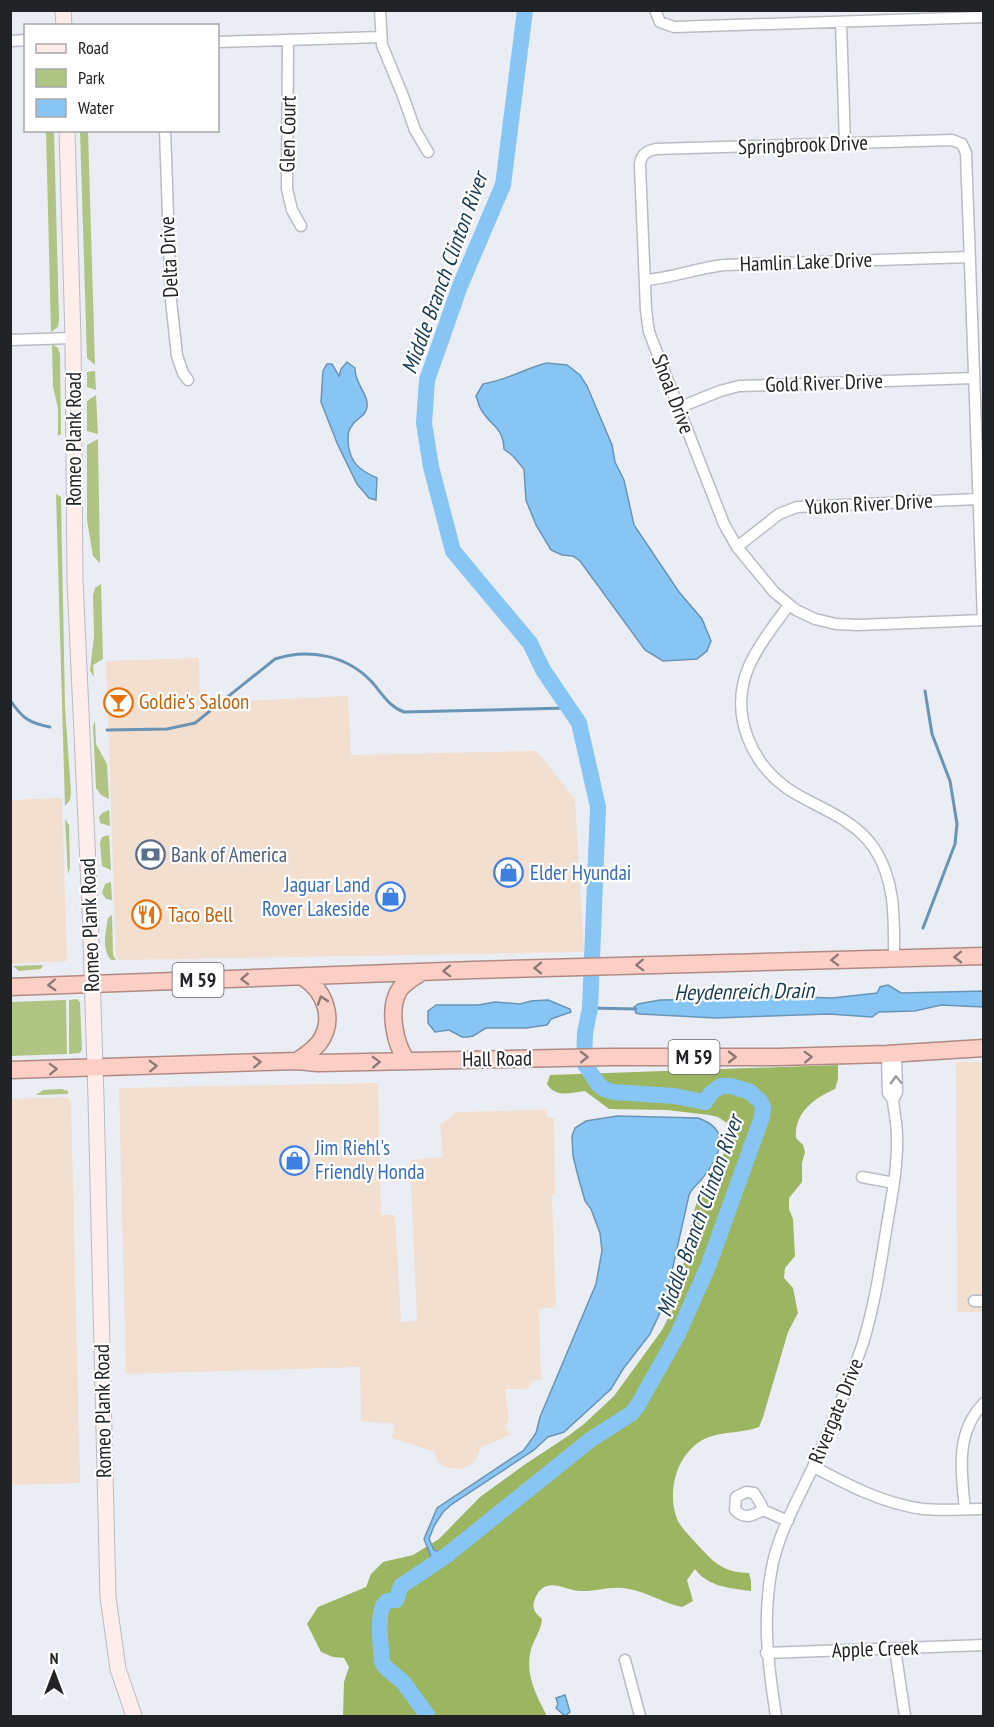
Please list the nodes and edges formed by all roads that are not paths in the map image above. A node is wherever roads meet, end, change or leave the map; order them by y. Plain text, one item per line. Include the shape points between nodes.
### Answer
1 (380, 10) edge
2 (655, 10) edge
3 (984, 17) edge
4 (841, 22) junction
5 (381, 37) junction
6 (288, 40) junction
7 (219, 42) edge
8 (67, 132) edge
9 (165, 132) edge
10 (845, 143) junction
11 (428, 152) dead end
12 (644, 154) joint
13 (301, 226) dead end
14 (970, 257) junction
15 (645, 280) junction
16 (73, 338) junction
17 (10, 340) edge
18 (974, 378) junction
19 (188, 380) dead end
20 (678, 408) junction
21 (978, 499) junction
22 (737, 547) junction
23 (789, 605) junction
24 (983, 620) edge
25 (984, 956) edge
26 (894, 958) junction
27 (422, 972) junction
28 (303, 977) junction
29 (93, 983) junction
30 (10, 987) edge
31 (984, 1048) edge
32 (891, 1054) junction
33 (297, 1061) junction
34 (407, 1061) junction
35 (95, 1067) junction
36 (10, 1070) edge
37 (861, 1177) dead end
38 (894, 1183) junction
39 (984, 1403) edge
40 (814, 1467) junction
41 (965, 1509) junction
42 (984, 1509) edge
43 (763, 1510) dead end
44 (788, 1521) junction
45 (984, 1646) edge
46 (895, 1649) junction
47 (766, 1653) junction
48 (625, 1660) dead end
49 (134, 1716) edge
50 (640, 1716) edge
51 (776, 1716) edge
52 (905, 1716) edge

1 - 5 street
2 - 4 street via 660,22 667,26
3 - 4 street
4 - 10 street
5 - 6 street
5 - 11 street via 415,130
6 - 7 street
6 - 13 street, Glen Court via 287,189
8 - 16 main road, Romeo Plank Road
9 - 19 street, Delta Drive via 172,308 177,356
10 - 12 street, Springbrook Drive via 656,149
10 - 14 street, Springbrook Drive via 952,140 962,144 966,153
12 - 15 street, Shoal Drive via 640,166
14 - 15 street, Hamlin Lake Drive via 724,265
14 - 18 street
15 - 20 street, Shoal Drive via 649,333
16 - 17 street
16 - 29 main road, Romeo Plank Road via 75,581
18 - 20 street, Gold River Drive via 739,386
18 - 21 street
20 - 22 street, Shoal Drive
21 - 22 street, Yukon River Drive via 797,507 779,514
21 - 24 street
22 - 23 street, Shoal Drive
23 - 24 street, Shoal Drive via 815,619 847,625
23 - 26 street via 761,644 746,676 742,710 746,735 761,764 776,780 857,829 873,847 892,891
25 -> 26 highway, M 59
26 -> 27 highway, M 59
27 - 28 highway, M 59
27 - 34 highway via 398,991 394,1008 396,1041
28 -> 29 highway, M 59
33 -> 28 highway via 316,1046 326,1025 322,995
29 -> 30 highway, M 59
29 - 35 main road, Romeo Plank Road
31 - 32 highway, Hall Road / M 59
34 -> 32 highway, Hall Road / M 59
32 - 38 street, Rivergate Drive via 888,1093 893,1100 897,1137
33 -> 34 highway, Hall Road / M 59
35 -> 33 highway, Hall Road / M 59
36 -> 35 highway, Hall Road / M 59
35 - 49 main road, Romeo Plank Road via 108,1597 118,1669
37 - 38 street
38 - 40 street, Rivergate Drive via 868,1324 849,1383
39 - 41 street via 969,1421 962,1445
40 - 41 street via 858,1490 902,1505
40 - 44 street, Rivergate Drive
41 - 42 street
43 - 44 street
44 - 47 street, Rivergate Drive via 773,1563 765,1625
45 - 46 street, Apple Creek
46 - 47 street, Apple Creek
46 - 52 street
47 - 51 street, Rivergate Drive
48 - 50 street

